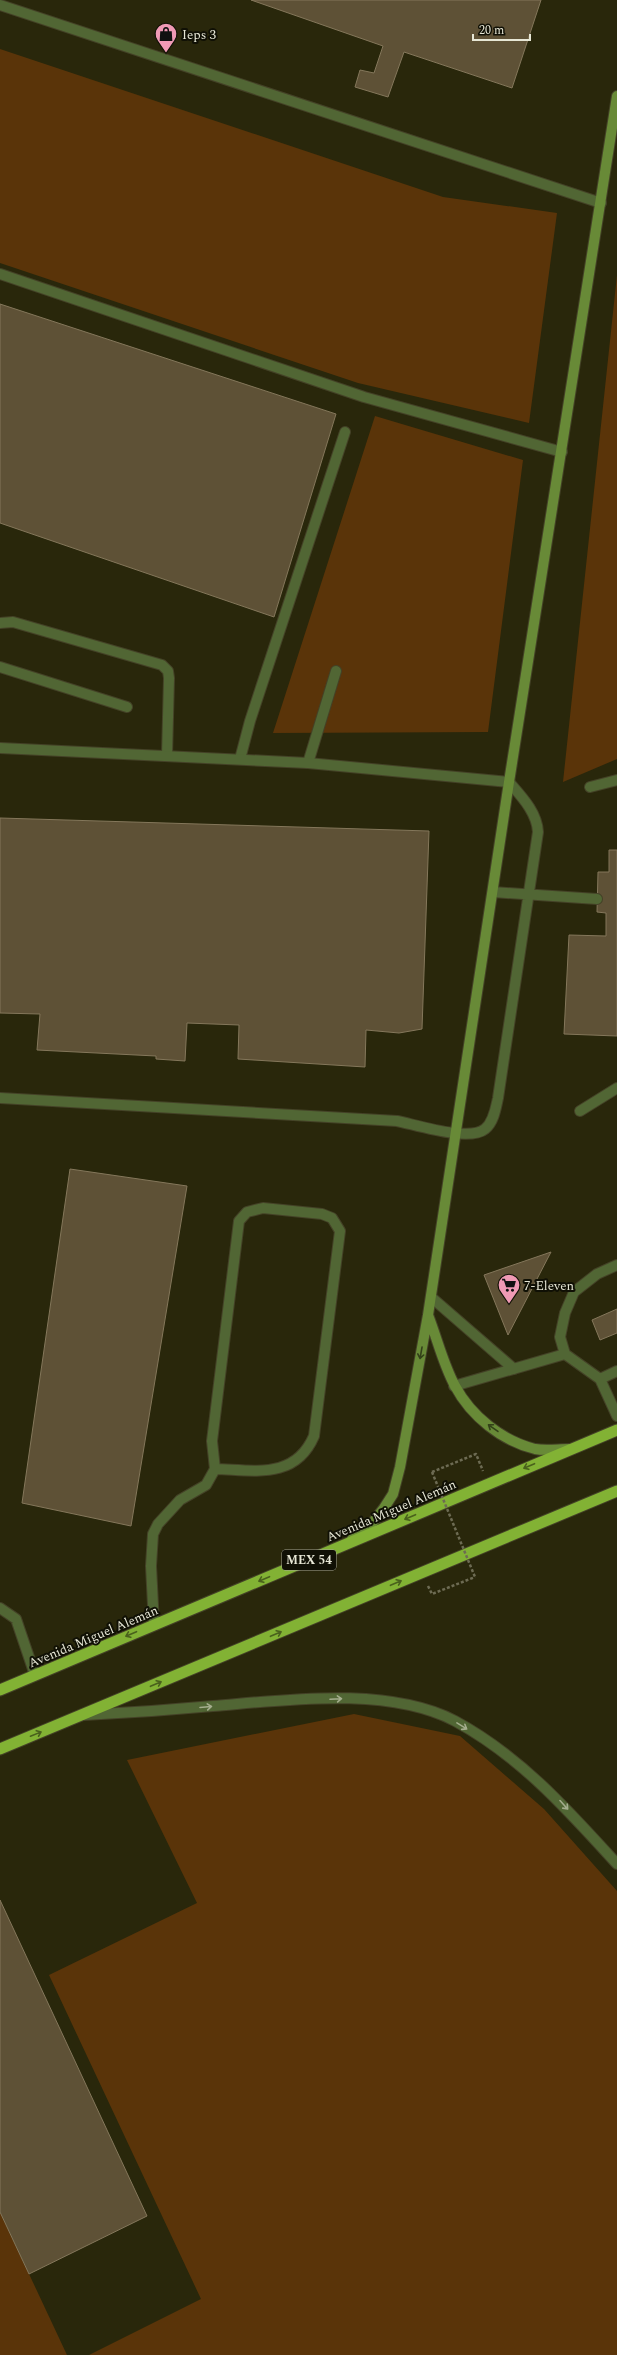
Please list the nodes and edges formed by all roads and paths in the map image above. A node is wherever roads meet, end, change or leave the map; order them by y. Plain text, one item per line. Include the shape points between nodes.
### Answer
1 (0, 5) edge
2 (617, 96) edge
3 (613, 148) edge
4 (601, 203) junction
5 (0, 274) edge
6 (346, 432) dead end
7 (562, 452) junction
8 (0, 623) edge
9 (0, 668) edge
10 (336, 671) dead end
11 (127, 707) dead end
12 (0, 748) edge
13 (167, 756) junction
14 (240, 759) junction
15 (308, 763) junction
16 (617, 780) edge
17 (509, 782) junction
18 (590, 787) dead end
19 (492, 892) junction
20 (529, 894) junction
21 (597, 899) dead end
22 (617, 1088) edge
23 (0, 1098) edge
24 (580, 1111) dead end
25 (456, 1133) junction
26 (617, 1265) edge
27 (430, 1297) junction
28 (428, 1315) junction
29 (566, 1354) junction
30 (514, 1369) junction
31 (617, 1371) edge
32 (600, 1379) junction
33 (454, 1386) junction
34 (617, 1416) edge
35 (617, 1430) edge
36 (569, 1449) junction
37 (476, 1454) dead end
38 (215, 1469) junction
39 (617, 1491) edge
40 (340, 1547) junction
41 (432, 1594) dead end
42 (0, 1608) edge
43 (154, 1625) junction
44 (35, 1675) junction
45 (0, 1690) edge
46 (84, 1715) junction
47 (0, 1749) edge
48 (617, 1864) edge

1 - 4 street
2 - 3 main road
3 - 4 main road
4 - 7 main road
5 - 7 street via 364,397
6 - 14 street via 250,721
7 - 17 main road
8 - 13 street via 13,622 162,665 168,670 170,678
9 - 11 street
10 - 15 street
12 - 13 street
13 - 14 street
14 - 15 street
15 - 17 street
16 - 18 street
17 - 19 main road
17 - 20 street via 527,803 538,823 538,840
19 - 20 street
19 - 25 main road
20 - 21 street
20 - 25 street via 498,1098 492,1118 485,1129 475,1133
22 - 24 street
23 - 25 street via 397,1121
25 - 27 main road
26 - 29 street via 597,1274 574,1292 565,1313 560,1337
27 - 28 main road
27 - 30 street
28 - 33 main road
28 -> 40 main road via 398,1483 374,1520
29 - 30 street
29 - 32 street
30 - 33 street
31 - 32 street
32 - 34 street
36 -> 33 main road via 536,1449 506,1437 476,1415
35 - 36 highway, Avenida Miguel Alemán / MEX 54
36 -> 40 highway, Avenida Miguel Alemán / MEX 54
37 - 41 path, bridge via 432,1472 475,1577
38 - 38 street via 273,1470 286,1467 299,1459 308,1449 314,1436 340,1231 332,1218 322,1214 263,1208 247,1212 239,1221 212,1441
38 - 43 street via 206,1485 180,1500 158,1524 153,1534 151,1566
46 -> 39 highway
40 -> 43 highway, Avenida Miguel Alemán / MEX 54
42 - 44 street via 16,1619
43 -> 44 highway, Avenida Miguel Alemán / MEX 54
44 - 45 highway, Avenida Miguel Alemán / MEX 54
47 -> 46 highway
46 -> 48 street via 348,1698 407,1705 454,1721 511,1757 556,1797

